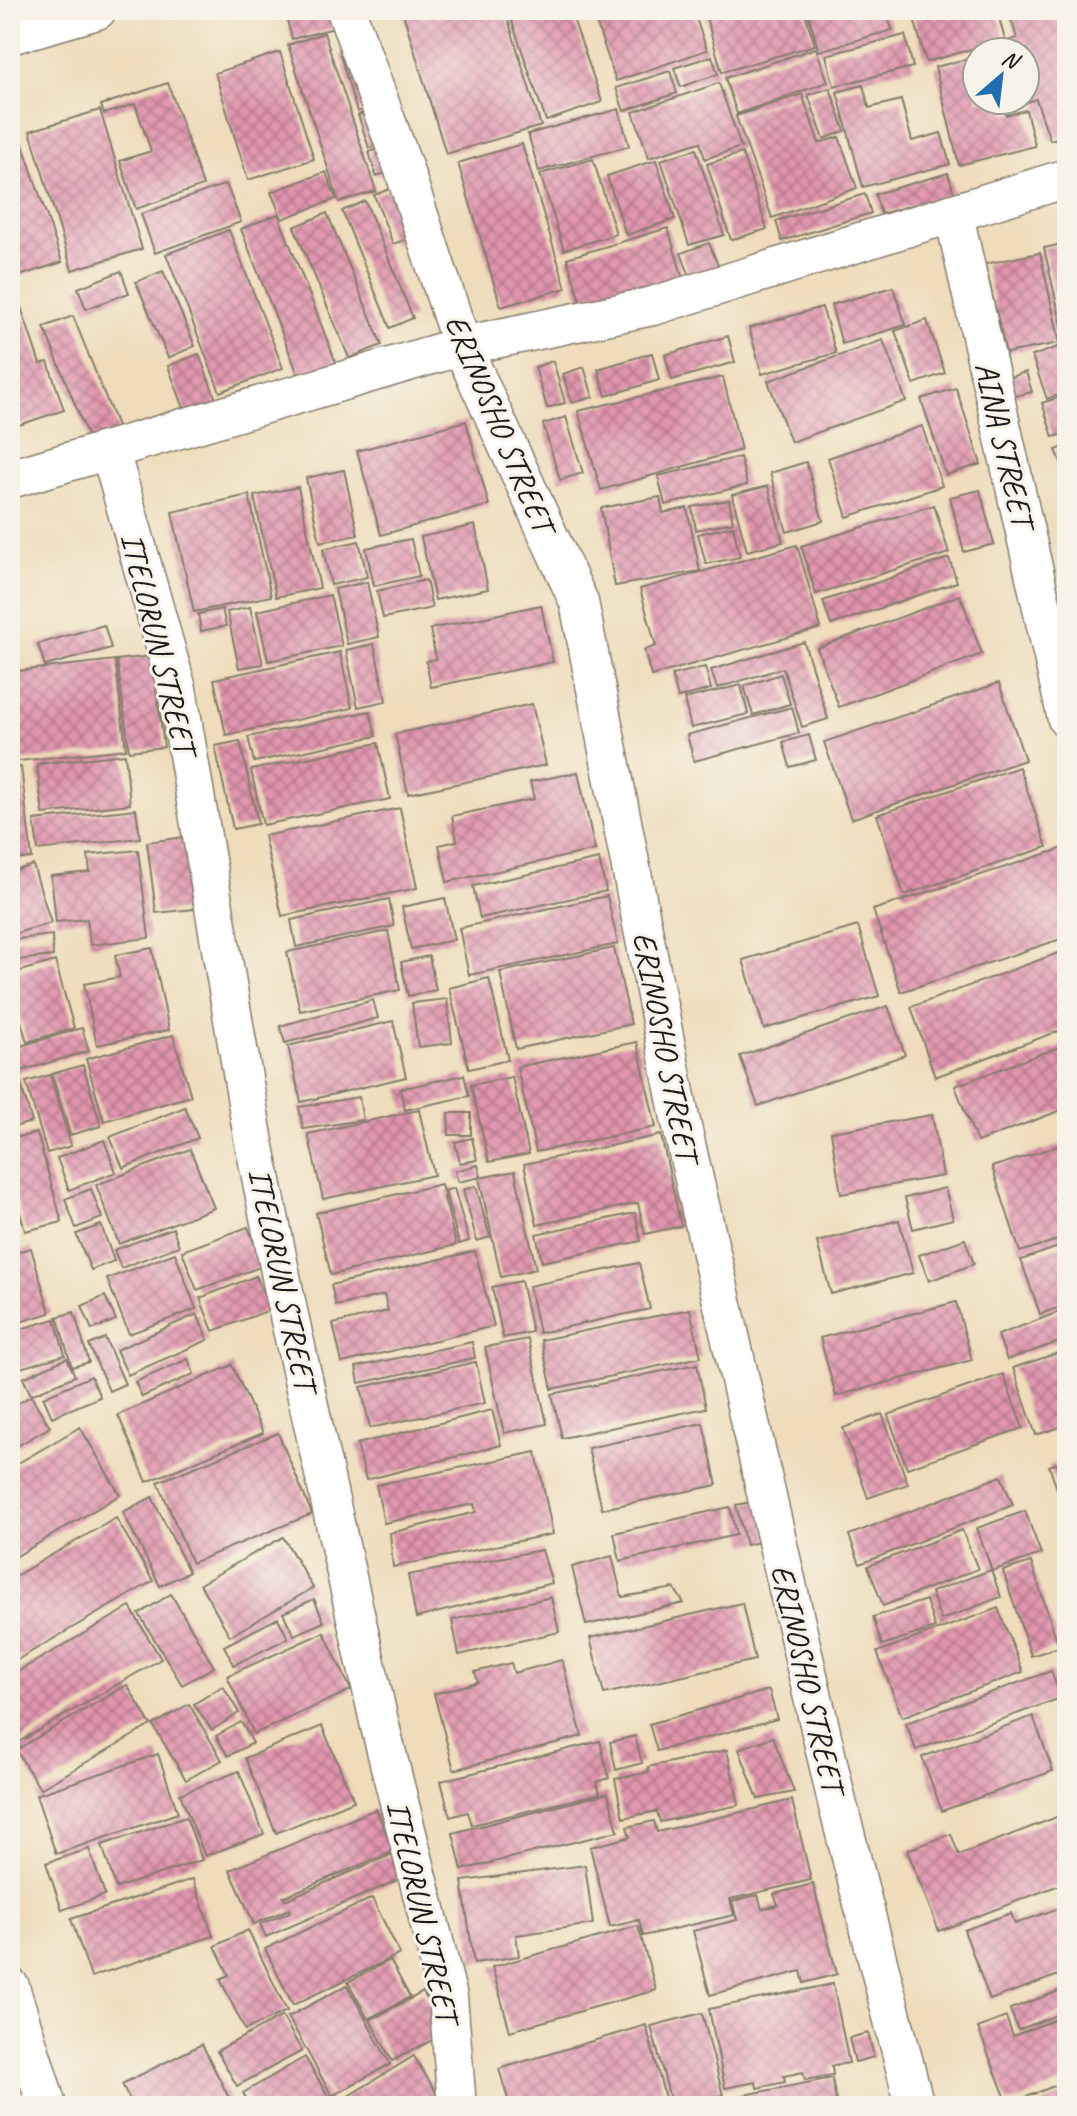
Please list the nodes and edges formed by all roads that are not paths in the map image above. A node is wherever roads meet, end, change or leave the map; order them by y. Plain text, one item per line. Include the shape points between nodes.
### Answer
1 (97, 10) edge
2 (346, 10) edge
3 (10, 35) edge
4 (1067, 178) edge
5 (954, 215) junction
6 (462, 346) junction
7 (110, 451) junction
8 (10, 479) edge
9 (1067, 719) edge
10 (10, 1987) edge
11 (47, 2106) edge
12 (457, 2106) edge
13 (915, 2106) edge

1 - 3 street
2 - 6 street, ERINOSHO STREET
4 - 5 street
5 - 6 street via 653,306
5 - 9 street, AINA STREET
6 - 7 street
6 - 13 street, ERINOSHO STREET via 579,602 680,1118 837,1802
7 - 8 street
7 - 12 street, ITELORUN STREET via 177,689 288,1311 380,1726 448,1997
10 - 11 street

